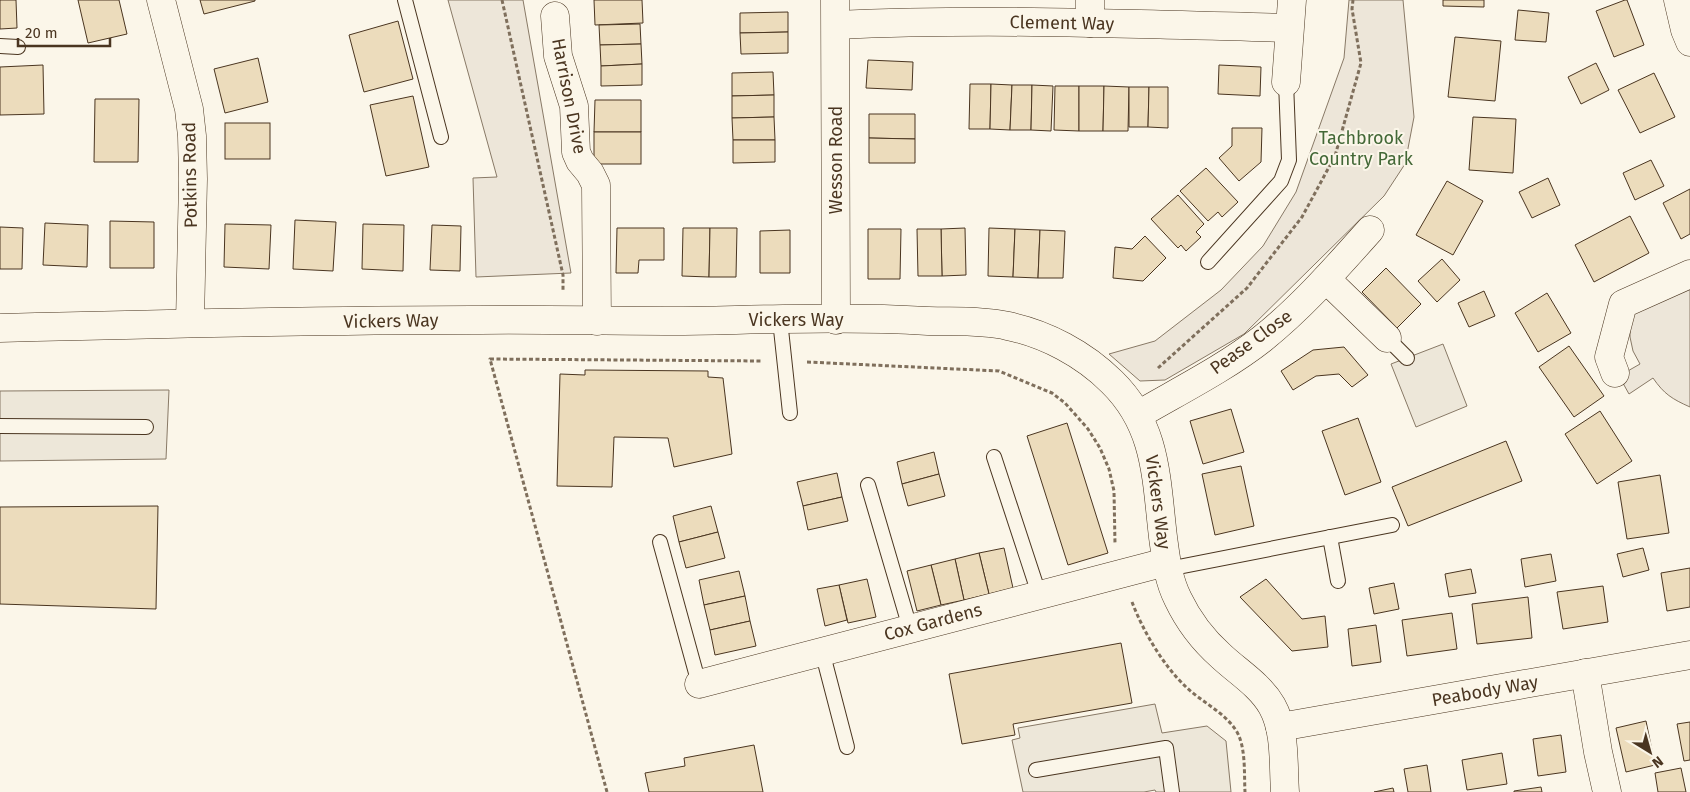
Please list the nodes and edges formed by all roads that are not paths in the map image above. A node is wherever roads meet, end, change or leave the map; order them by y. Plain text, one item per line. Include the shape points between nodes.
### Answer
1 (160, 0) edge
2 (405, 0) edge
3 (1292, 0) edge
4 (1678, 0) edge
5 (1090, 12) edge
6 (835, 13) edge
7 (555, 16) dead end
8 (1289, 28) junction
9 (1690, 42) edge
10 (0, 46) edge
11 (18, 47) dead end
12 (1286, 82) joint
13 (441, 137) dead end
14 (1370, 230) dead end
15 (1208, 262) dead end
16 (1690, 274) edge
17 (1326, 279) junction
18 (780, 320) junction
19 (836, 320) junction
20 (597, 321) junction
21 (190, 323) junction
22 (0, 328) edge
23 (1387, 338) joint
24 (1407, 358) dead end
25 (1615, 373) dead end
26 (790, 413) dead end
27 (1138, 415) junction
28 (0, 426) edge
29 (146, 428) dead end
30 (994, 457) dead end
31 (868, 486) dead end
32 (1392, 525) dead end
33 (1330, 537) junction
34 (660, 542) dead end
35 (1167, 565) junction
36 (1338, 581) dead end
37 (1039, 594) junction
38 (910, 628) junction
39 (822, 651) junction
40 (1690, 655) edge
41 (1585, 674) junction
42 (699, 684) joint
43 (1280, 727) junction
44 (847, 747) dead end
45 (1036, 770) dead end
46 (1172, 792) edge
47 (1285, 792) edge
48 (1607, 792) edge

1 - 21 street, Potkins Road via 189,109 192,136
2 - 13 lane
3 - 8 street
4 - 9 street
5 - 6 street, Clement Way via 904,22
5 - 8 street, Clement Way
6 - 19 street, Wesson Road
7 - 20 street, Harrison Drive via 558,56 574,106 576,152 596,185
8 - 12 street
10 - 11 lane
12 - 15 lane via 1289,160 1281,182
14 - 17 street, Pease Close
16 - 25 street via 1623,304 1608,358
17 - 23 street
17 - 27 street, Pease Close via 1300,307 1261,340
18 - 19 street, Vickers Way
18 - 20 street, Vickers Way
18 - 26 lane
19 - 27 street, Vickers Way via 897,319 1004,325 1041,334 1109,378 1132,402
20 - 21 street, Vickers Way
21 - 22 street, Vickers Way
23 - 24 lane
27 - 35 street, Vickers Way via 1146,430 1155,474
28 - 29 lane
30 - 37 lane
31 - 38 lane
32 - 33 lane
33 - 35 lane
33 - 36 lane
34 - 42 lane
35 - 37 street, Cox Gardens
35 - 43 street, Vickers Way via 1171,586 1194,626 1272,704
37 - 38 street, Cox Gardens
38 - 39 street, Cox Gardens
39 - 42 street, Cox Gardens
39 - 44 lane
40 - 41 street, Peabody Way
41 - 43 street, Peabody Way
41 - 48 street
43 - 47 street, Vickers Way
45 - 46 lane via 1166,748

